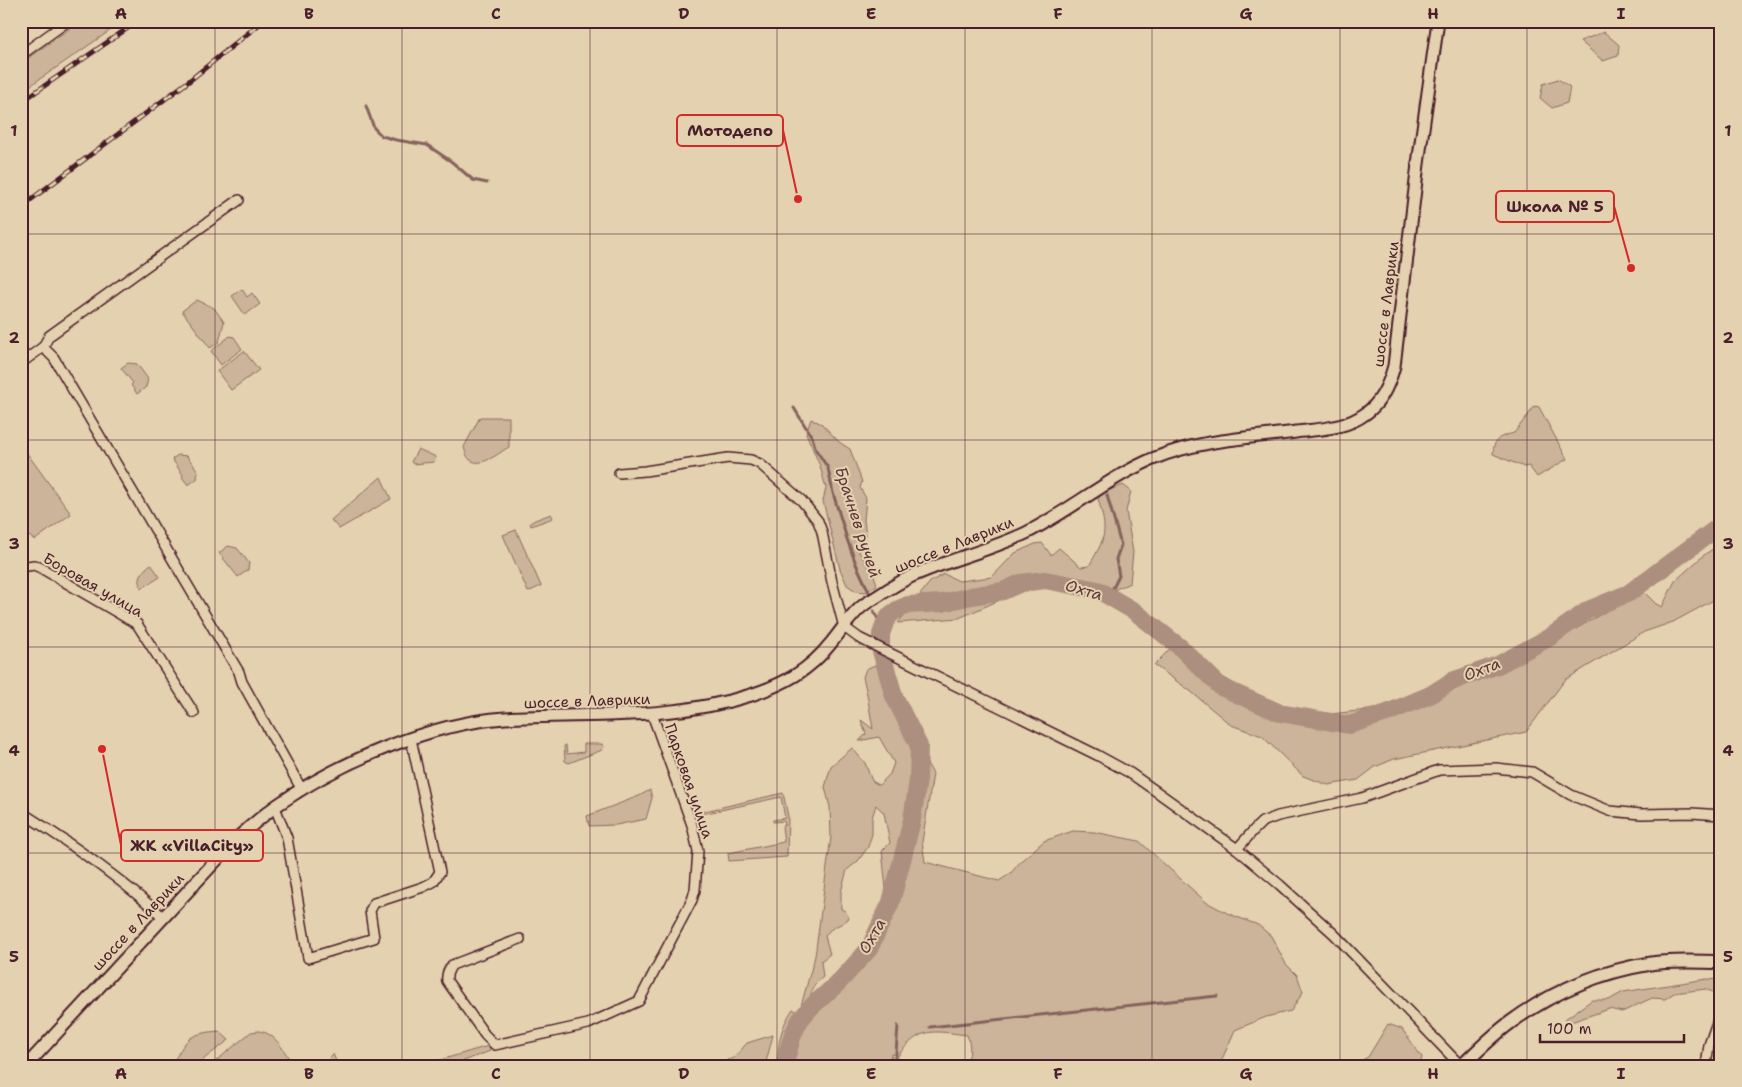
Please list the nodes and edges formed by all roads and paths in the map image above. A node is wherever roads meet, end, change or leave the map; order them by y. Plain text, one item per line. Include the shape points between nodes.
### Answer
1 (68, 21) edge
2 (1438, 21) edge
3 (21, 55) edge
4 (239, 200) dead end
5 (43, 347) junction
6 (21, 363) edge
7 (619, 474) dead end
8 (21, 567) edge
9 (844, 627) junction
10 (194, 713) dead end
11 (652, 714) junction
12 (410, 739) junction
13 (302, 790) junction
14 (275, 807) junction
15 (21, 812) edge
16 (1721, 815) edge
17 (1238, 850) junction
18 (163, 917) junction
19 (520, 939) dead end
20 (1721, 962) edge
21 (1721, 1011) edge
22 (26, 1066) edge
23 (1462, 1066) edge
24 (1706, 1066) edge

1 - 3 street
2 - 9 street, шоссе в Лаврики via 1394,366 1388,385 1375,406 1357,419 1333,428 1204,444 1154,458 1024,534 916,575 882,593 863,606
4 - 5 street via 49,336
5 - 6 street
5 - 13 street via 59,366 239,672
7 - 9 street via 728,458 760,464 802,501 818,522
8 - 10 street, Боровая улица via 34,565 41,568 137,624
9 - 11 street, шоссе в Лаврики via 807,669 774,687 709,706
9 - 17 street via 859,638 1130,773
11 - 12 street, шоссе в Лаврики via 493,719 434,730
11 - 19 street, Парковая улица via 698,850 696,890 640,1000 588,1024 495,1045 446,976 452,965
12 - 13 street, шоссе в Лаврики via 364,756
12 - 14 street via 440,872 433,882 423,887 374,903 370,911 374,938 308,958 286,838
13 - 14 street, шоссе в Лаврики
14 - 18 street, шоссе в Лаврики via 236,839
15 - 18 street via 106,870
16 - 17 street via 1610,811 1571,795 1532,772 1496,768 1439,770 1362,798 1262,822
17 - 23 street via 1334,934
18 - 22 street, шоссе в Лаврики
20 - 23 main road via 1649,963 1596,977 1554,996 1510,1022
21 - 24 street via 1709,1045

